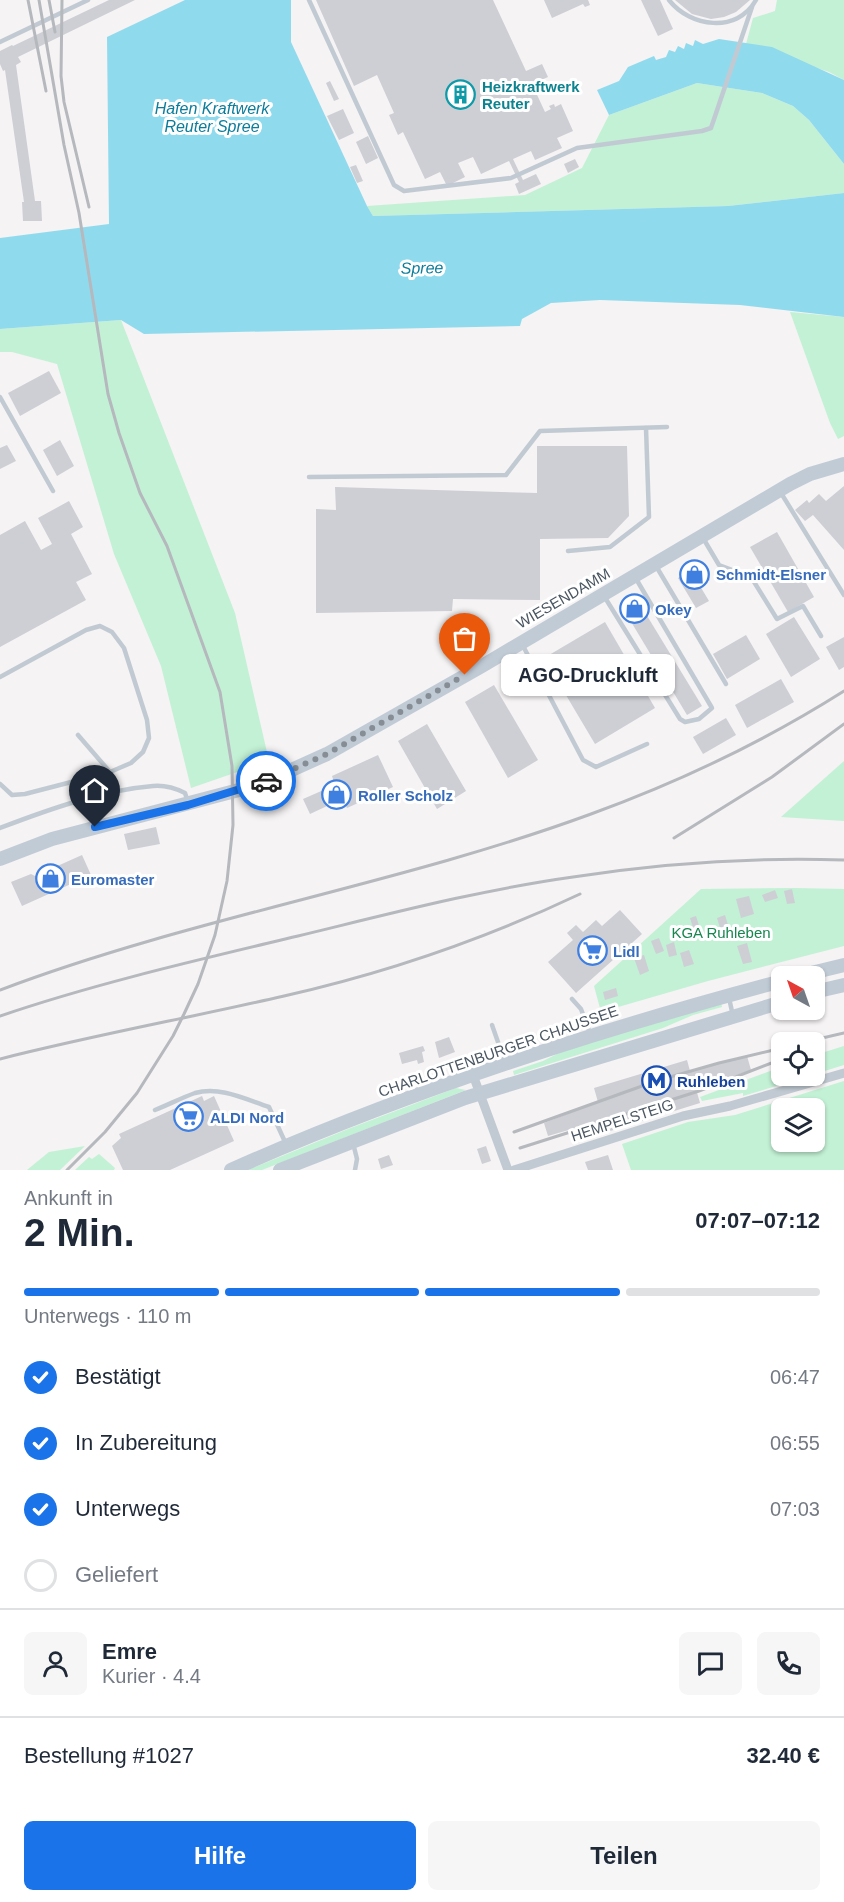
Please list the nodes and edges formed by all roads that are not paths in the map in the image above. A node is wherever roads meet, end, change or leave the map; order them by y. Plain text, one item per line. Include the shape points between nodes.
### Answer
1 (88, 0) edge
2 (309, 0) edge
3 (669, 0) edge
4 (756, 0) edge
5 (752, 7) junction
6 (0, 42) edge
7 (0, 397) edge
8 (667, 427) dead end
9 (646, 428) junction
10 (844, 464) edge
11 (309, 477) dead end
12 (780, 490) junction
13 (53, 491) dead end
14 (701, 536) junction
15 (568, 551) dead end
16 (655, 563) junction
17 (634, 575) junction
18 (602, 594) junction
19 (844, 595) edge
20 (821, 636) dead end
21 (521, 642) junction
22 (0, 677) edge
23 (726, 684) dead end
24 (78, 735) dead end
25 (647, 744) dead end
26 (110, 772) junction
27 (0, 784) edge
28 (193, 803) junction
29 (0, 828) edge
30 (0, 859) edge
31 (844, 965) edge
32 (825, 970) edge
33 (771, 984) edge
34 (844, 985) edge
35 (825, 989) edge
36 (728, 995) junction
37 (572, 999) dead end
38 (771, 1005) edge
39 (734, 1016) junction
40 (492, 1025) dead end
41 (591, 1036) junction
42 (506, 1064) junction
43 (844, 1073) edge
44 (473, 1075) junction
45 (481, 1094) junction
46 (155, 1110) dead end
47 (352, 1141) junction
48 (287, 1146) junction
49 (231, 1170) edge
50 (280, 1170) edge
51 (355, 1170) edge
52 (508, 1170) edge
53 (514, 1170) edge

1 - 6 lane
2 - 5 lane via 394,185 404,190 511,178 577,148 711,128
3 - 5 lane via 690,18 706,24 726,23
4 - 5 lane
7 - 13 lane
8 - 9 lane
9 - 11 lane via 540,431 506,475
9 - 15 lane via 649,517 610,548
10 - 12 main road, WIESENDAMM via 810,474
12 - 14 main road, WIESENDAMM via 714,522
12 - 19 lane
14 - 16 main road, WIESENDAMM
14 - 20 lane via 719,565 751,577 777,619 803,606
16 - 17 main road, WIESENDAMM
16 - 23 lane
17 - 18 main road, WIESENDAMM
17 - 18 lane via 712,708 699,719 680,719
18 - 21 main road, WIESENDAMM
21 - 25 lane via 583,760 596,767
21 - 28 main road, WIESENDAMM via 327,754 258,785
22 - 26 lane via 86,630 100,626 112,632 124,648 149,738 143,752
24 - 26 lane
26 - 27 lane via 19,795 12,795
28 - 29 lane via 174,788 155,786 74,803
28 - 30 main road, WIESENDAMM via 65,836
31 - 32 main road
33 - 36 main road, CHARLOTTENBURGER CHAUSSEE
34 - 35 main road
36 - 39 lane
36 - 41 main road, CHARLOTTENBURGER CHAUSSEE
37 - 41 lane via 581,1009
38 - 39 main road
39 - 45 main road
40 - 42 lane
41 - 42 main road, CHARLOTTENBURGER CHAUSSEE
42 - 44 main road, CHARLOTTENBURGER CHAUSSEE
43 - 53 street, HEMPELSTEIG via 684,1116
44 - 45 street
44 - 48 main road, CHARLOTTENBURGER CHAUSSEE
45 - 47 main road
45 - 52 street
46 - 48 lane via 207,1091 230,1094 269,1107
47 - 50 main road
47 - 51 lane via 357,1159
48 - 49 main road, CHARLOTTENBURGER CHAUSSEE

